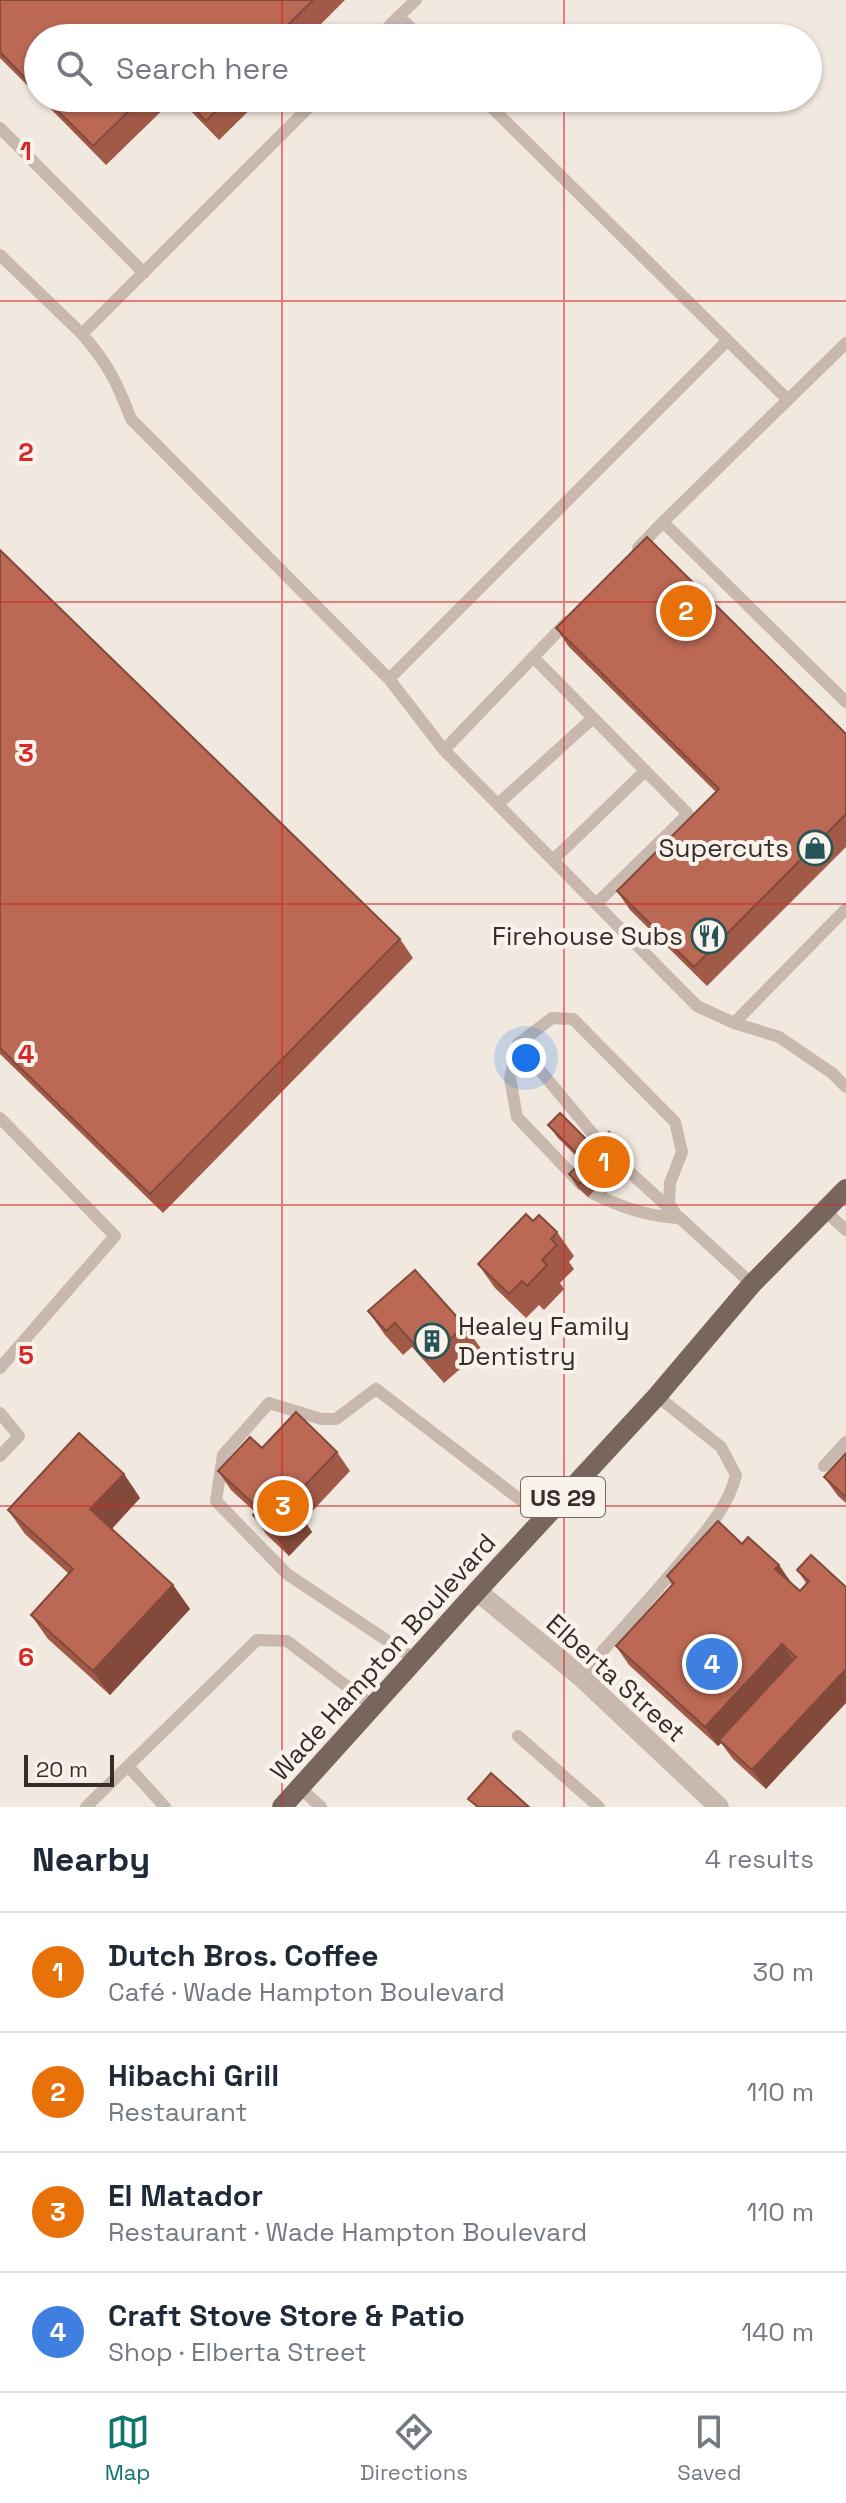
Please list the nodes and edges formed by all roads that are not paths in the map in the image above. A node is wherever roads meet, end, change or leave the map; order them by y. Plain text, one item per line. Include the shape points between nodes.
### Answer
1 (416, 0) edge
2 (399, 16) junction
3 (391, 24) edge
4 (407, 24) edge
5 (304, 112) edge
6 (496, 112) edge
7 (0, 128) edge
8 (0, 255) edge
9 (144, 273) junction
10 (82, 334) junction
11 (727, 341) junction
12 (846, 343) edge
13 (788, 400) junction
14 (663, 522) junction
15 (631, 556) edge
16 (576, 612) edge
17 (533, 657) junction
18 (389, 679) junction
19 (846, 702) edge
20 (593, 718) junction
21 (444, 750) junction
22 (645, 771) junction
23 (498, 804) junction
24 (553, 860) junction
25 (596, 904) junction
26 (846, 909) edge
27 (734, 1023) junction
28 (518, 1044) junction
29 (846, 1087) edge
30 (0, 1118) edge
31 (610, 1154) edge
32 (622, 1165) dead end
33 (846, 1189) edge
34 (825, 1211) junction
35 (678, 1218) junction
36 (846, 1230) edge
37 (752, 1284) junction
38 (0, 1368) edge
39 (657, 1396) junction
40 (0, 1413) edge
41 (846, 1442) edge
42 (0, 1456) edge
43 (824, 1466) dead end
44 (544, 1518) junction
45 (477, 1591) junction
46 (415, 1659) junction
47 (580, 1676) junction
48 (373, 1706) junction
49 (518, 1736) dead end
50 (128, 1766) junction
51 (300, 1788) junction
52 (709, 1803) edge
53 (86, 1807) edge
54 (165, 1807) edge
55 (282, 1807) edge
56 (321, 1807) edge
57 (599, 1807) edge

1 - 2 lane
2 - 3 lane
2 - 4 lane
5 - 9 lane
6 - 11 lane
7 - 9 lane
8 - 10 lane
9 - 10 lane
10 - 18 lane via 104,360 131,419
11 - 13 lane
11 - 18 lane
12 - 13 lane
13 - 14 lane
14 - 15 lane
14 - 19 lane
16 - 17 lane
17 - 20 lane
17 - 21 lane
18 - 21 lane
20 - 22 lane
20 - 23 lane
21 - 23 lane
22 - 24 lane
22 - 25 lane via 688,814
23 - 24 lane
24 - 25 lane
25 - 27 lane via 697,1006
26 - 27 lane
27 - 29 lane via 779,1037
28 - 31 lane
28 - 35 lane via 510,1078 517,1117 587,1189 625,1209
28 - 35 lane via 552,1018 573,1019 675,1122 682,1152 669,1203
30 - 38 lane via 115,1236
32 - 35 lane
33 - 34 main road, Wade Hampton Boulevard / US 29
34 - 36 lane
34 - 37 main road, Wade Hampton Boulevard / US 29
35 - 37 lane
37 - 39 main road, Wade Hampton Boulevard / US 29
39 - 44 main road, Wade Hampton Boulevard / US 29
39 - 47 lane via 721,1447 736,1475 731,1495
40 - 42 lane via 19,1436
41 - 43 lane
44 - 45 main road, Wade Hampton Boulevard / US 29
44 - 46 lane via 376,1389 336,1419 269,1403 223,1455 216,1501 287,1574
45 - 46 main road, Wade Hampton Boulevard / US 29
45 - 47 street, Elberta Street
46 - 48 main road, Wade Hampton Boulevard / US 29
47 - 52 street, Elberta Street
48 - 50 lane via 287,1641 257,1640
48 - 51 main road, Wade Hampton Boulevard / US 29
49 - 57 lane
50 - 53 lane
50 - 54 lane
51 - 55 main road, Wade Hampton Boulevard / US 29
51 - 56 lane

